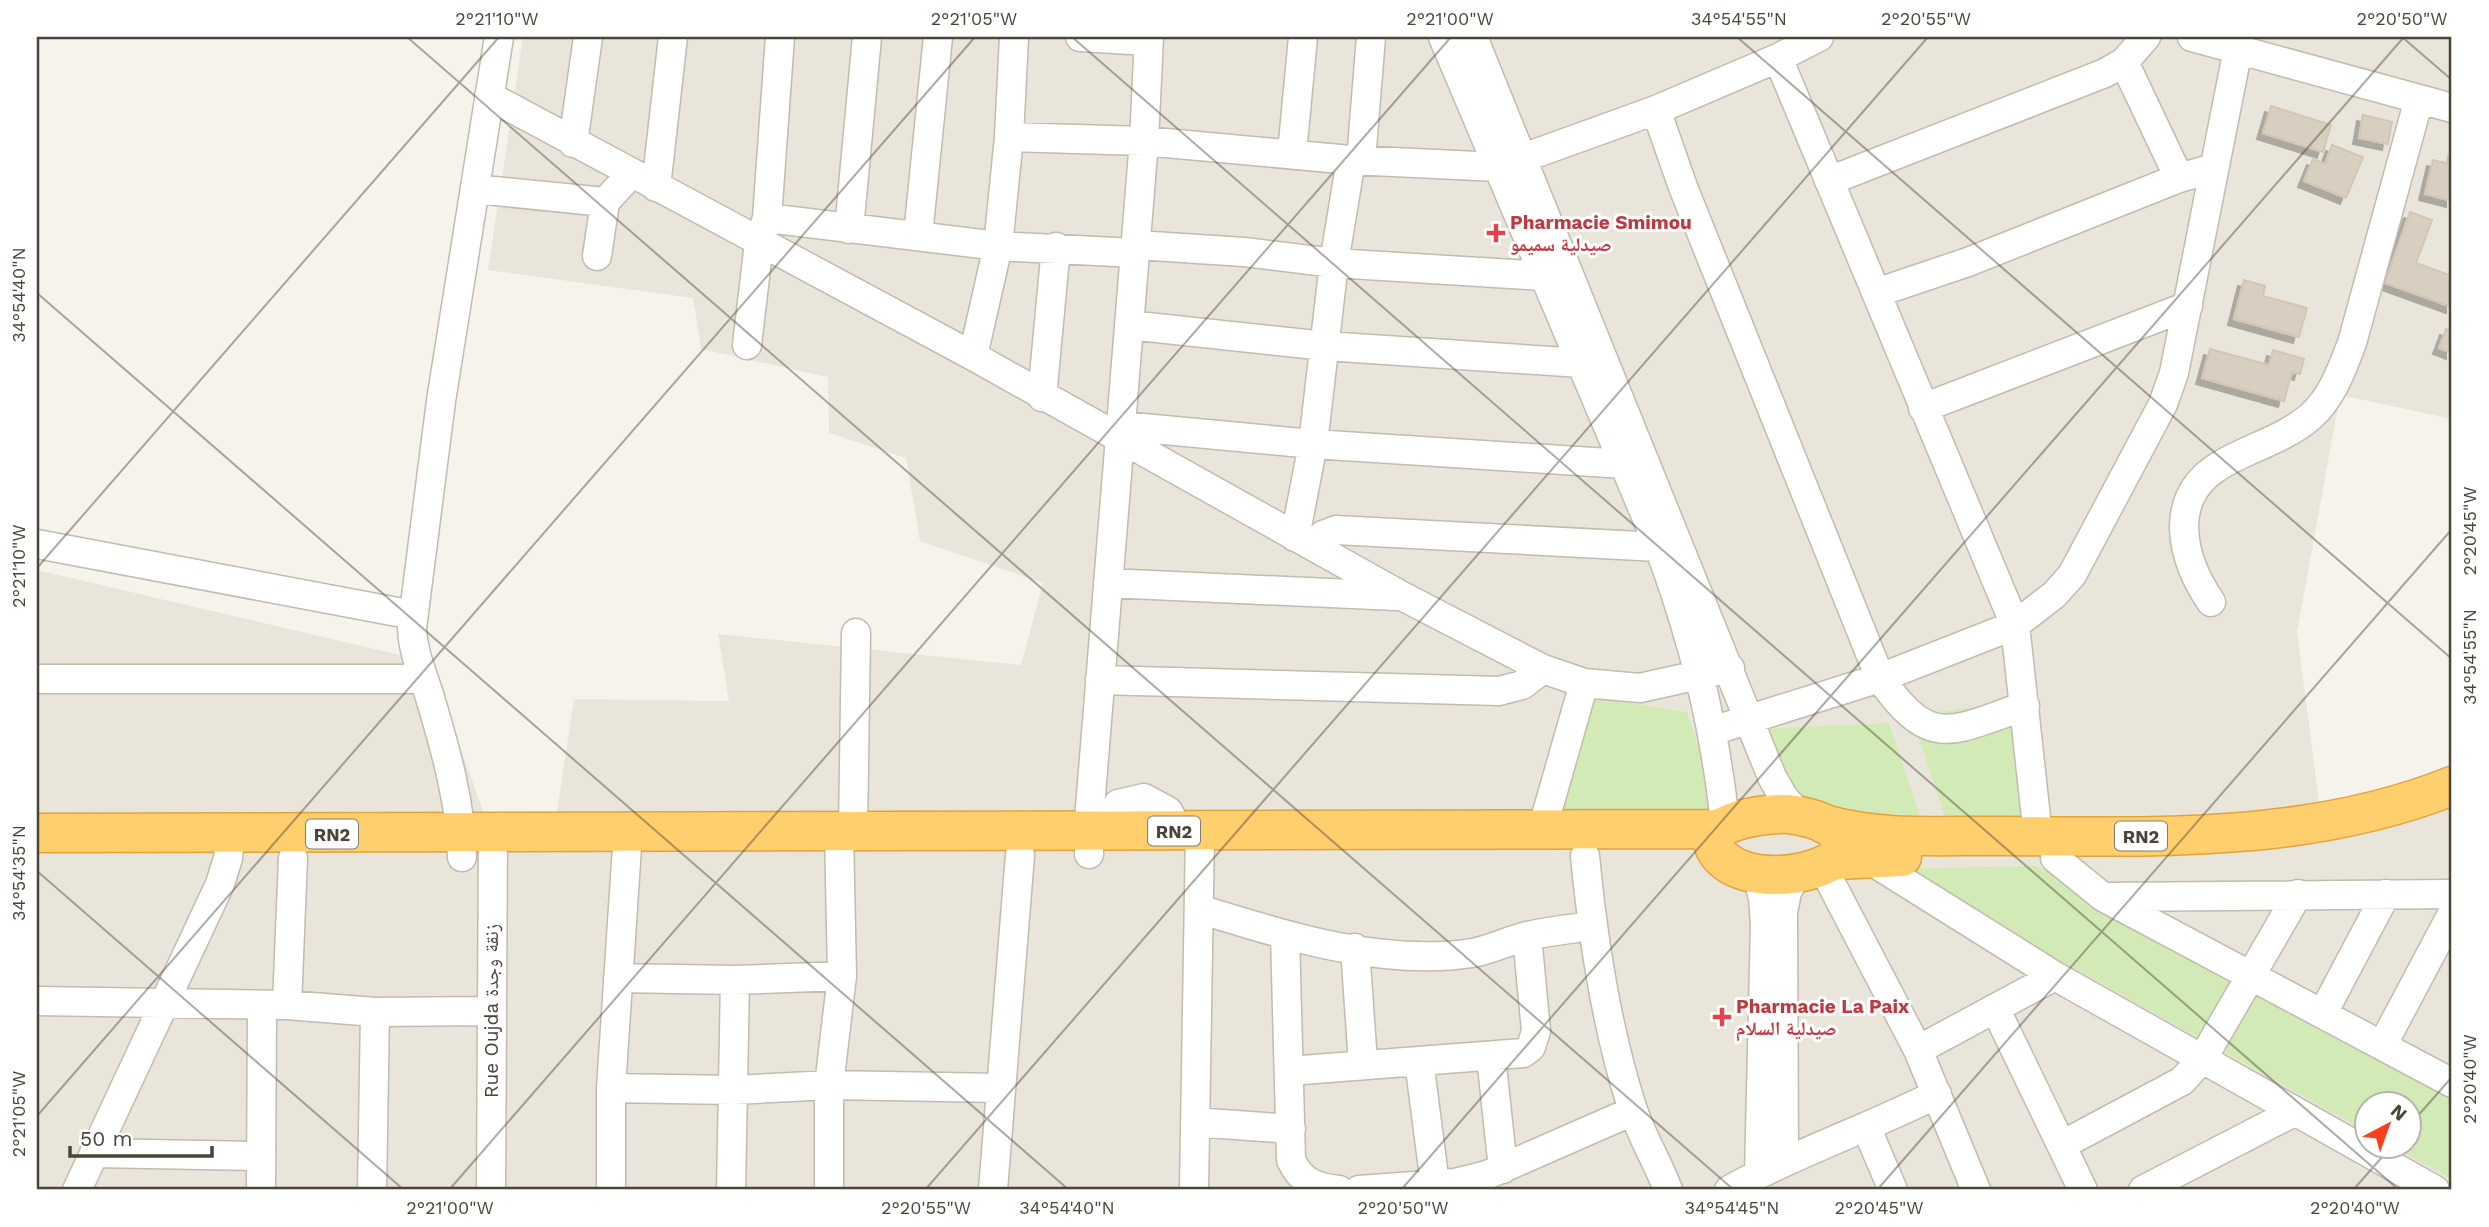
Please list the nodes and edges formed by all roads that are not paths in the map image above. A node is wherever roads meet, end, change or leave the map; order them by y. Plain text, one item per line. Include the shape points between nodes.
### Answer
1 (499, 37) edge
2 (588, 37) edge
3 (673, 37) edge
4 (780, 37) edge
5 (867, 37) edge
6 (938, 37) edge
7 (1014, 37) edge
8 (1080, 37) edge
9 (1303, 37) edge
10 (1371, 37) edge
11 (1443, 37) edge
12 (1473, 37) edge
13 (1819, 37) edge
14 (2146, 37) edge
15 (2192, 37) edge
16 (1149, 39) edge
17 (2238, 49) junction
18 (1778, 58) junction
19 (2124, 62) junction
20 (489, 96) junction
21 (2419, 99) junction
22 (2452, 108) edge
23 (1656, 110) junction
24 (1009, 137) junction
25 (1144, 141) junction
26 (573, 143) junction
27 (1292, 153) junction
28 (1356, 160) junction
29 (1510, 164) junction
30 (2214, 168) junction
31 (630, 174) junction
32 (2179, 178) junction
33 (1829, 181) junction
34 (656, 187) junction
35 (475, 189) junction
36 (605, 202) junction
37 (849, 229) junction
38 (763, 230) junction
39 (918, 235) junction
40 (998, 246) junction
41 (1056, 247) junction
42 (1136, 249) junction
43 (597, 256) dead end
44 (1334, 263) junction
45 (1556, 273) junction
46 (1876, 293) junction
47 (2188, 306) junction
48 (1129, 325) junction
49 (747, 345) dead end
50 (1325, 346) junction
51 (973, 356) junction
52 (1581, 363) junction
53 (1042, 397) junction
54 (1923, 408) junction
55 (1122, 434) junction
56 (1313, 444) junction
57 (1635, 461) junction
58 (1304, 541) junction
59 (37, 544) edge
60 (1659, 547) junction
61 (1108, 583) junction
62 (1402, 596) junction
63 (2210, 601) dead end
64 (412, 615) junction
65 (2015, 625) junction
66 (856, 633) dead end
67 (1730, 668) junction
68 (1543, 669) junction
69 (1700, 677) junction
70 (1880, 678) junction
71 (37, 679) edge
72 (423, 679) junction
73 (1100, 680) junction
74 (1584, 682) junction
75 (2025, 706) junction
76 (1750, 718) junction
77 (1712, 731) junction
78 (2452, 786) edge
79 (2452, 813) edge
80 (1812, 820) junction
81 (1542, 830) junction
82 (37, 833) edge
83 (1721, 836) junction
84 (1094, 838) junction
85 (1193, 838) junction
86 (843, 840) junction
87 (627, 844) junction
88 (477, 845) junction
89 (229, 846) junction
90 (2047, 847) junction
91 (1020, 855) junction
92 (1585, 856) junction
93 (37, 857) edge
94 (293, 858) junction
95 (1830, 864) junction
96 (1756, 872) junction
97 (2298, 894) junction
98 (2386, 894) junction
99 (2452, 894) edge
100 (2103, 897) junction
101 (1199, 909) junction
102 (2452, 914) edge
103 (1592, 926) junction
104 (1285, 934) junction
105 (1527, 936) junction
106 (1355, 948) junction
107 (842, 976) junction
108 (2054, 976) junction
109 (2251, 976) junction
110 (618, 978) junction
111 (735, 981) junction
112 (37, 1001) edge
113 (163, 1004) junction
114 (275, 1006) junction
115 (1995, 1008) junction
116 (491, 1011) junction
117 (375, 1012) junction
118 (2323, 1013) junction
119 (2383, 1044) junction
120 (1918, 1050) junction
121 (1491, 1056) junction
122 (2203, 1058) junction
123 (1419, 1061) junction
124 (1363, 1063) junction
125 (1289, 1071) junction
126 (2452, 1080) edge
127 (829, 1085) junction
128 (611, 1088) junction
129 (1000, 1088) junction
130 (734, 1090) junction
131 (1937, 1094) junction
132 (1633, 1111) junction
133 (2294, 1112) junction
134 (1195, 1122) junction
135 (1291, 1129) junction
136 (1867, 1129) junction
137 (2062, 1145) junction
138 (94, 1153) junction
139 (261, 1156) junction
140 (1784, 1162) junction
141 (1503, 1169) junction
142 (1759, 1174) junction
143 (2175, 1184) edge
144 (1449, 1186) edge
145 (77, 1190) edge
146 (261, 1190) edge
147 (372, 1190) edge
148 (491, 1190) edge
149 (611, 1190) edge
150 (731, 1190) edge
151 (829, 1190) edge
152 (993, 1190) edge
153 (1194, 1190) edge
154 (1339, 1190) edge
155 (1359, 1190) edge
156 (1668, 1190) edge
157 (1729, 1190) edge
158 (1893, 1190) edge
159 (1974, 1190) edge
160 (2083, 1190) edge
161 (2143, 1190) edge
162 (2435, 1190) edge

1 - 20 street, Rue Oujda زنقة وجدة
2 - 26 street
3 - 34 street
4 - 38 street
5 - 37 street
6 - 39 street
7 - 24 street
8 - 16 street
9 - 27 street
10 - 28 street
11 - 29 street
12 - 29 street
13 - 18 street
14 - 19 street
15 - 17 street
16 - 25 street
17 - 21 street
17 - 30 street
18 - 23 street
18 - 33 street
19 - 32 street
19 - 33 street via 2071,88
20 - 26 street
20 - 35 street, Rue Oujda زنقة وجدة
21 - 22 street
21 - 63 street via 2338,379 2312,415 2283,437 2216,469 2185,508 2186,550 2194,578
23 - 29 street
23 - 70 street
24 - 25 street
24 - 40 street
25 - 27 street
25 - 42 street
26 - 31 street
27 - 28 street
28 - 29 street
28 - 44 street
29 - 45 street
30 - 32 street
30 - 47 street
31 - 34 street
31 - 36 street
32 - 46 street via 1968,262
33 - 46 street
34 - 38 street
35 - 36 street
35 - 64 street, Rue Oujda زنقة وجدة
36 - 43 street
37 - 38 street
37 - 39 street
38 - 49 street
38 - 51 street
39 - 40 street
40 - 41 street
40 - 51 street
41 - 42 street
41 - 53 street
42 - 44 street via 1244,252
42 - 48 street
44 - 45 street
44 - 50 street
45 - 52 street
45 - 57 street
46 - 54 street
47 - 54 street
47 - 65 street via 2163,404 2084,557 2054,595
48 - 50 street
48 - 55 street
50 - 52 street
50 - 56 street
51 - 53 street
52 - 57 street
53 - 55 street
54 - 65 street
55 - 56 street
55 - 58 street
55 - 61 street
56 - 57 street
56 - 58 street
57 - 60 street
57 - 67 street
58 - 60 street via 1336,530
58 - 62 street
59 - 64 street
60 - 69 street via 1689,630
61 - 62 street
61 - 73 street
62 - 68 street
64 - 72 street, Rue Oujda زنقة وجدة via 414,654
65 - 70 street
65 - 75 street
66 - 86 street
67 - 69 street
67 - 76 street
68 - 73 street via 1522,685 1499,691
68 - 74 street
69 - 74 street via 1640,688
69 - 77 street
70 - 75 street via 1908,715 1931,729 1970,725
70 - 76 street
71 - 72 street
72 - 88 street, Rue Oujda زنقة وجدة
73 - 84 street
74 - 81 street
75 - 90 street
76 - 77 street
76 - 80 street via 1777,788
77 - 83 street via 1723,799
78 - 90 highway, RN2 via 2365,813 2246,834
79 - 90 highway, RN2 via 2350,843 2256,858
80 - 83 highway, RN2 via 1767,814
80 - 90 highway, RN2 via 1887,835
80 - 95 highway via 1841,837 1843,845
81 - 83 highway, RN2
81 - 85 highway, RN2
82 - 89 highway, RN2
83 - 92 highway, RN2
83 - 96 highway, RN2
84 - 85 highway, RN2
84 - 86 highway, RN2
84 - 91 highway, RN2
85 - 92 highway, RN2
85 - 101 street
86 - 87 highway, RN2
86 - 91 highway, RN2
86 - 107 street
87 - 88 highway, RN2
87 - 110 street
88 - 89 highway, RN2
88 - 94 highway, RN2
88 - 116 street, Rue Oujda زنقة وجدة
89 - 93 highway, RN2
89 - 94 highway, RN2
89 - 113 street via 215,896
90 - 95 highway, RN2
90 - 100 street
91 - 129 street
92 - 103 street
94 - 114 street
95 - 96 highway, RN2
95 - 108 street
95 - 120 street
95 - 140 street via 1787,892 1783,913
96 - 142 street via 1765,924
97 - 98 street
97 - 100 street
97 - 109 street
98 - 99 street
98 - 118 street
100 - 109 street
101 - 104 street
101 - 134 street
102 - 119 street
103 - 105 street
103 - 132 street
104 - 106 street
104 - 125 street
105 - 106 street via 1474,953 1420,956
105 - 121 street via 1535,1041 1523,1053
106 - 124 street
107 - 111 street
107 - 127 street
108 - 115 street
108 - 122 street
109 - 118 street
109 - 122 street
110 - 111 street
110 - 128 street
111 - 130 street
112 - 113 street
113 - 114 street
113 - 138 street
114 - 117 street
114 - 139 street
115 - 120 street
115 - 137 street
116 - 117 street
116 - 148 street, Rue Oujda زنقة وجدة
117 - 147 street
118 - 119 street
119 - 126 street
120 - 131 street
121 - 123 street
121 - 141 street
122 - 133 street
122 - 137 street via 2182,1081
123 - 124 street
123 - 144 street
124 - 125 street
125 - 135 street
127 - 129 street
127 - 130 street
127 - 151 street
128 - 130 street
128 - 149 street
129 - 152 street
130 - 150 street
131 - 136 street
131 - 159 street
132 - 141 street
132 - 156 street
133 - 143 street
133 - 162 street
134 - 135 street
134 - 153 street
135 - 154 street via 1291,1160 1296,1171 1313,1185
136 - 140 street
136 - 158 street
137 - 160 street
138 - 139 street
138 - 145 street
139 - 146 street
140 - 142 street
141 - 144 street
142 - 157 street
143 - 161 street
144 - 155 street

